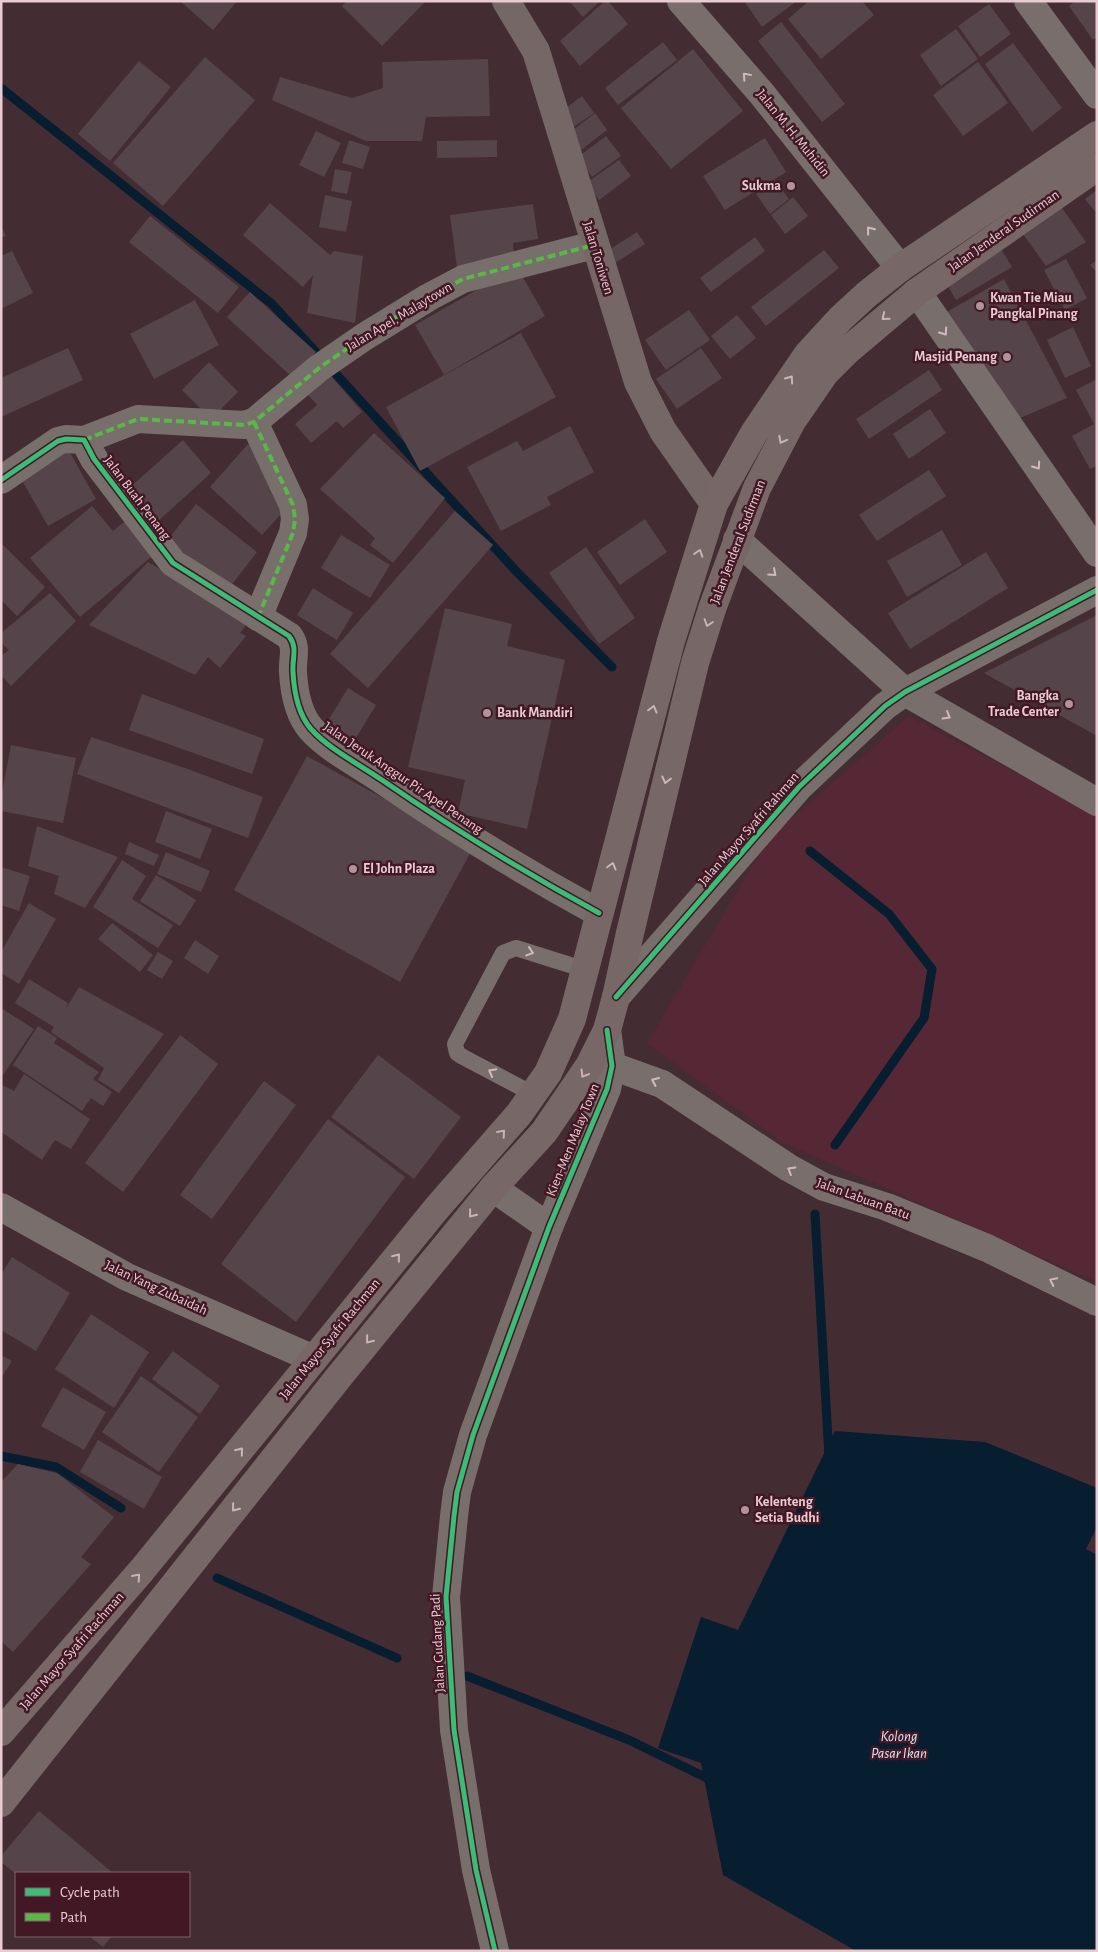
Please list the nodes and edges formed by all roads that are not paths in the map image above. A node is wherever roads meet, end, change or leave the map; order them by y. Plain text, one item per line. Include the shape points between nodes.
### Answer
1 (506, 1) edge
2 (681, 1) edge
3 (1028, 1) edge
4 (1097, 94) edge
5 (1097, 135) edge
6 (1097, 167) edge
7 (594, 245) junction
8 (900, 268) junction
9 (917, 292) junction
10 (254, 422) junction
11 (84, 440) junction
12 (1, 480) edge
13 (714, 504) junction
14 (737, 540) junction
15 (1097, 553) edge
16 (1097, 590) edge
17 (258, 617) junction
18 (904, 692) junction
19 (1097, 802) edge
20 (599, 913) junction
21 (586, 970) junction
22 (616, 997) junction
23 (607, 1030) junction
24 (612, 1066) junction
25 (535, 1095) junction
26 (493, 1188) junction
27 (1, 1207) edge
28 (549, 1227) junction
29 (1097, 1302) edge
30 (314, 1359) junction
31 (1, 1732) edge
32 (1, 1803) edge
33 (495, 1951) edge

1 - 7 main road, Jalan Toniwen via 536,51
8 -> 2 street, Jalan M. H. Muhidin via 762,94
3 - 4 street
5 - 8 highway, Jalan Jenderal Sudirman
6 - 9 highway, Jalan Jenderal Sudirman
7 - 10 street, Jalan Apel, Malaytown via 463,280 429,297 343,351
7 - 13 main road, Jalan Toniwen via 650,408
13 -> 8 highway, Jalan Jenderal Sudirman via 754,433 807,355 841,318
9 -> 14 highway, Jalan Jenderal Sudirman via 874,325 825,373 792,421 756,488
9 -> 15 street
10 - 11 street via 244,425 138,419
10 - 17 street via 293,505 295,519 293,533
11 - 12 street via 58,442
11 - 17 street, Jalan Buah Penang via 94,459 173,562
20 -> 13 highway, Jalan Jenderal Sudirman via 671,641
14 -> 18 street
14 -> 22 highway, Jalan Jenderal Sudirman via 695,663
16 - 18 street, Jalan Mayor Syafri Rahman
17 - 20 street, Jalan Jeruk Anggur Pir Apel Penang via 292,640 292,671 298,704 302,716 322,739 438,818
18 -> 19 street
18 - 22 street, Jalan Mayor Syafri Rahman via 799,787
20 - 21 highway, Jalan Mayor Syafri Rachman
21 - 25 highway, Jalan Mayor Syafri Rachman via 562,1046
25 -> 21 lane via 463,1057 457,1053 455,1044 507,950 516,948
22 - 23 highway
23 - 24 street, Kien-Men Malay Town
23 -> 26 highway via 573,1092 544,1132
24 - 28 street, Kien-Men Malay Town via 607,1089
29 -> 24 street, Jalan Labuan Batu via 987,1248 887,1206 818,1184 788,1168 662,1084
30 -> 25 highway, Jalan Mayor Syafri Rachman via 436,1208
26 - 28 street
26 -> 32 highway
27 - 30 street, Jalan Yang Zubaidah via 127,1277
28 - 33 street, Jalan Gudang Padi via 464,1467 454,1516 446,1597 454,1730 476,1870
31 -> 30 highway, Jalan Mayor Syafri Rachman via 142,1570

